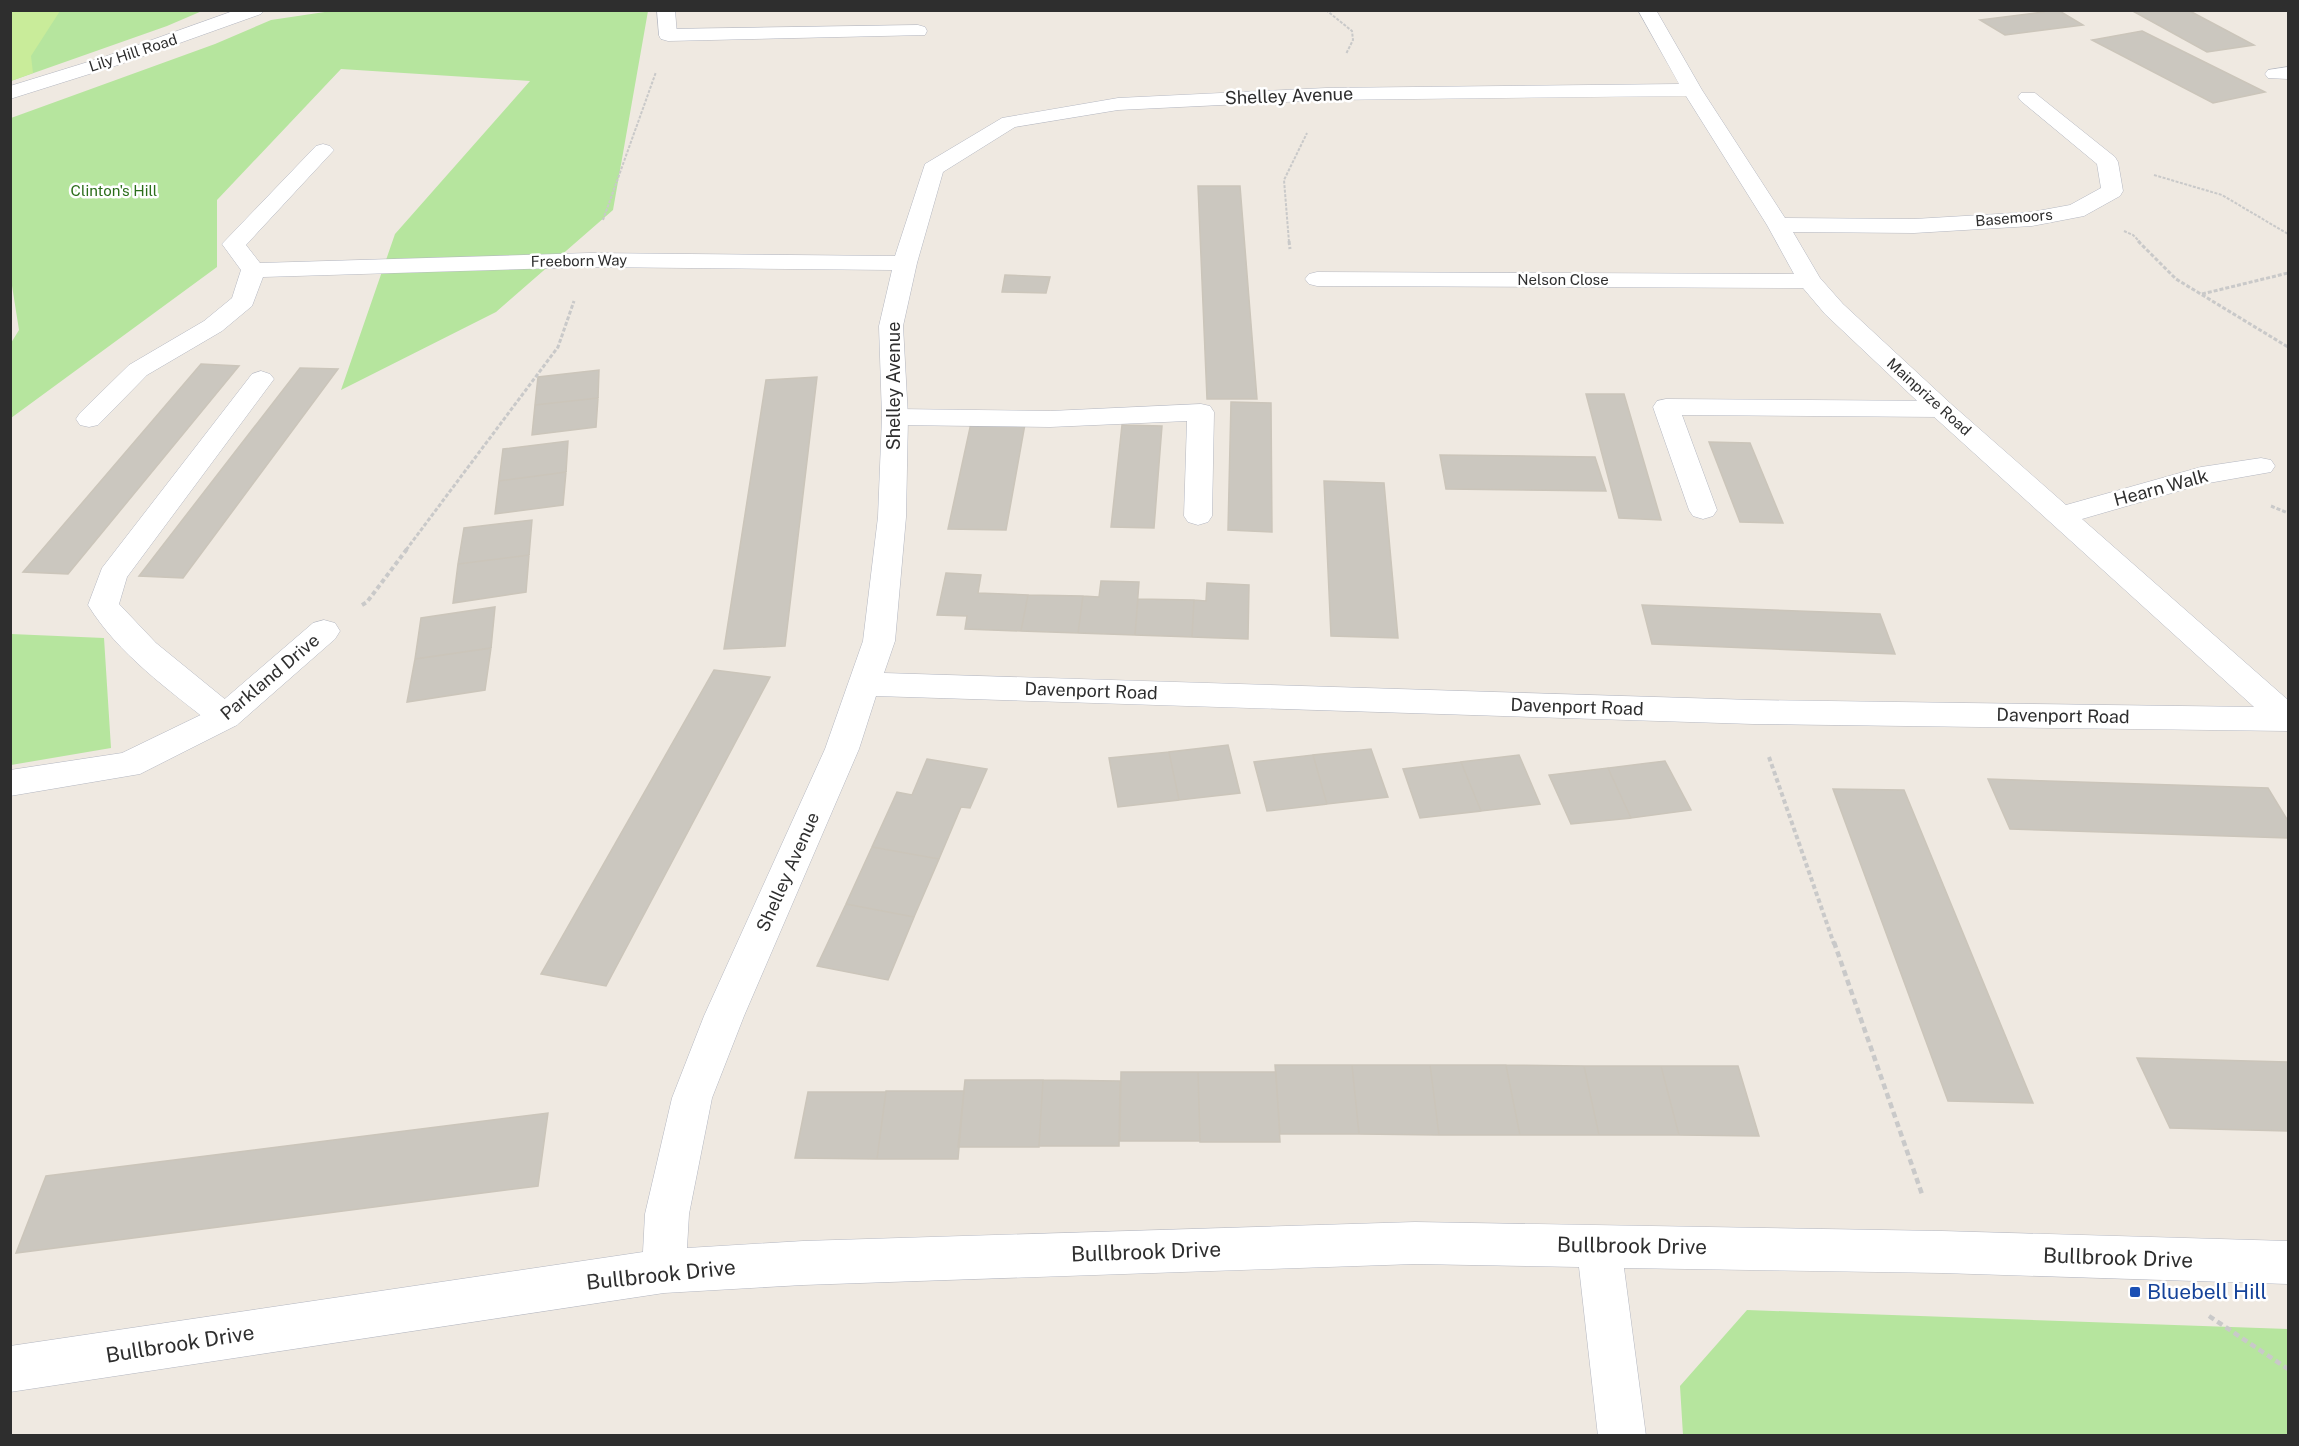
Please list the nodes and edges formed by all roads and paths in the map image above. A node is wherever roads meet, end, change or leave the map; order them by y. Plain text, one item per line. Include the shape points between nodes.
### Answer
1 (255, 10) edge
2 (666, 10) edge
3 (1326, 10) edge
4 (1647, 10) edge
5 (918, 31) dead end
6 (668, 35) junction
7 (1692, 90) junction
8 (10, 93) edge
9 (1326, 94) junction
10 (2028, 97) dead end
11 (323, 150) dead end
12 (2107, 162) junction
13 (2076, 211) junction
14 (1778, 225) junction
15 (2289, 234) edge
16 (589, 260) junction
17 (905, 263) junction
18 (253, 270) junction
19 (2289, 273) edge
20 (1317, 279) joint
21 (1810, 281) junction
22 (2201, 294) junction
23 (2289, 347) edge
24 (261, 379) dead end
25 (1941, 409) junction
26 (895, 417) junction
27 (89, 418) dead end
28 (2261, 466) dead end
29 (1703, 510) dead end
30 (2062, 515) junction
31 (1198, 516) dead end
32 (324, 631) joint
33 (866, 684) junction
34 (1753, 712) junction
35 (225, 717) junction
36 (2289, 718) edge
37 (10, 783) edge
38 (1599, 1245) junction
39 (1942, 1252) junction
40 (2172, 1260) junction
41 (2289, 1263) edge
42 (664, 1271) junction
43 (10, 1369) edge
44 (2289, 1370) edge
45 (1622, 1436) edge

1 - 8 street, Lily Hill Road
2 - 6 street
3 - 9 path via 1352,31 1353,40
4 - 7 street, Mainprize Road
5 - 6 street
6 - 16 path
7 - 9 street, Shelley Avenue
7 - 14 street, Mainprize Road
9 - 17 street, Shelley Avenue via 1118,104 1008,122 933,169
9 - 20 path via 1284,180 1291,266
10 - 12 street
11 - 18 street via 234,244
12 - 13 street, Basemoors via 2112,190
12 - 15 path via 2222,195
13 - 14 street, Basemoors via 2032,219 1914,226
13 - 22 path via 2133,236 2176,279
14 - 21 street, Mainprize Road
16 - 17 street, Freeborn Way
16 - 18 street, Freeborn Way
16 - 32 path via 558,346 367,602
17 - 26 street, Shelley Avenue via 891,326
18 - 27 street via 243,301 213,326 138,370
19 - 22 path
20 - 21 street, Nelson Close
21 - 25 street, Mainprize Road via 1834,309
22 - 23 path
24 - 35 street via 113,575 103,605 122,630
25 - 29 street via 1666,407
25 - 30 street, Mainprize Road
26 - 31 street via 1050,419 1201,412
26 - 33 street, Shelley Avenue via 892,517 879,641
28 - 30 street, Hearn Walk via 2201,476
30 - 36 street, Mainprize Road
32 - 35 street, Parkland Drive
33 - 34 street, Davenport Road
33 - 42 street, Shelley Avenue via 842,749 692,1098 667,1214
34 - 36 street, Davenport Road
34 - 39 path
35 - 37 street, Parkland Drive via 128,765
38 - 39 street, Bullbrook Drive
38 - 42 street, Bullbrook Drive via 1403,1244
38 - 45 street
39 - 40 street, Bullbrook Drive
40 - 41 street, Bullbrook Drive
40 - 44 path via 2193,1305
42 - 43 street, Bullbrook Drive

